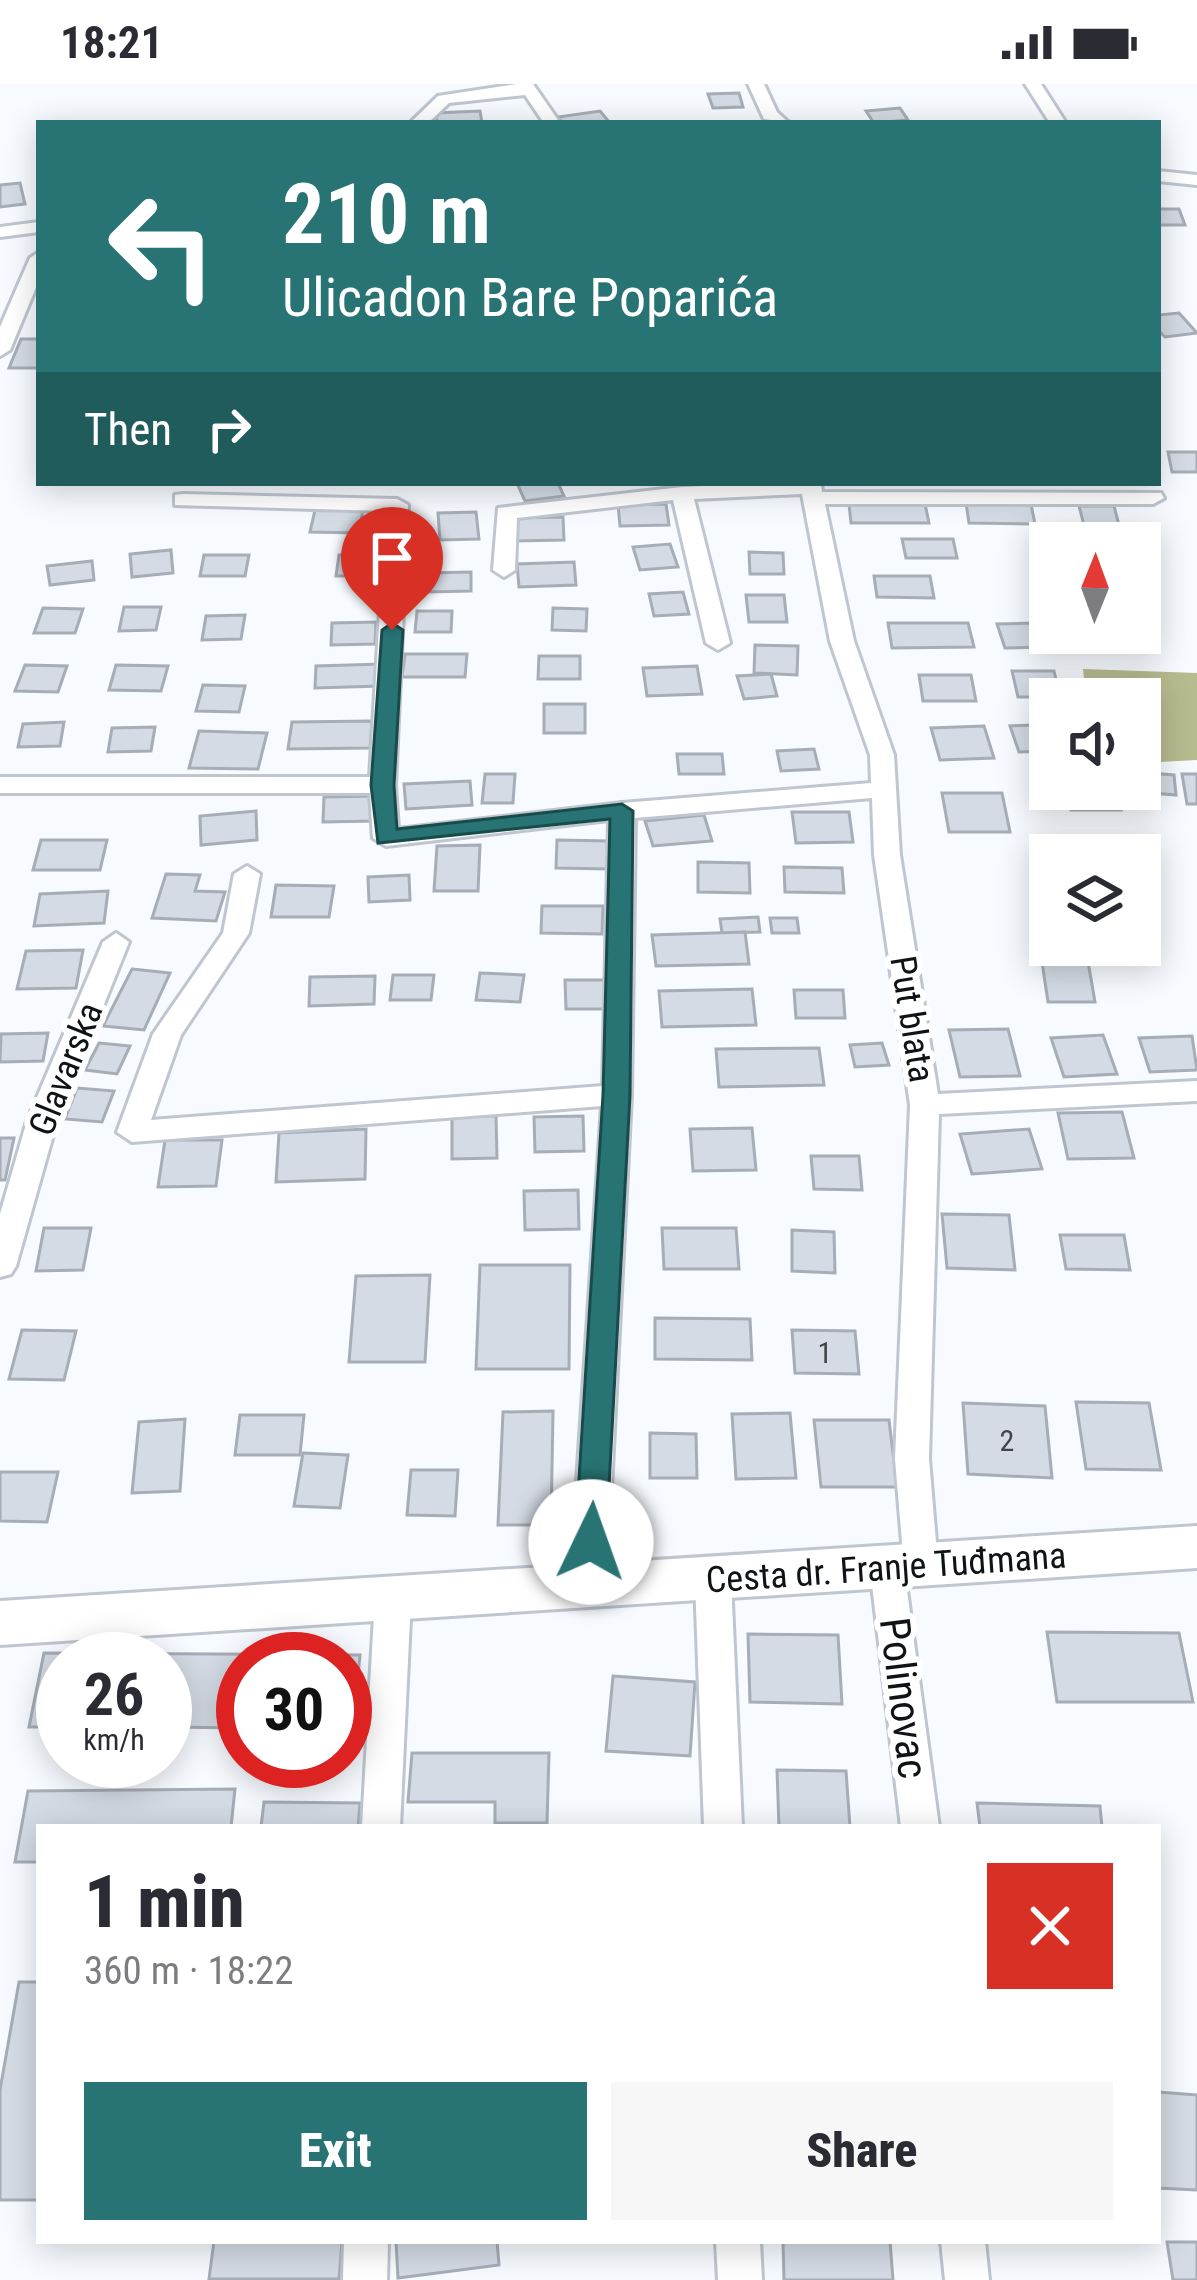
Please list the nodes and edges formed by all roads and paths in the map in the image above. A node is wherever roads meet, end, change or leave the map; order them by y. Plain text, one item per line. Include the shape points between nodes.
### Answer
1 (756, 84) edge
2 (1033, 84) edge
3 (527, 87) edge
4 (421, 120) edge
5 (550, 120) edge
6 (777, 120) edge
7 (1056, 120) edge
8 (1161, 176) edge
9 (1197, 180) edge
10 (36, 226) edge
11 (0, 232) edge
12 (36, 268) edge
13 (0, 350) edge
14 (811, 489) edge
15 (400, 494) edge
16 (682, 494) junction
17 (1153, 498) dead end
18 (183, 500) dead end
19 (505, 571) dead end
20 (718, 643) dead end
21 (0, 785) edge
22 (382, 785) junction
23 (887, 789) junction
24 (622, 811) junction
25 (248, 874) dead end
26 (116, 942) dead end
27 (1197, 1090) edge
28 (616, 1095) junction
29 (925, 1105) junction
30 (0, 1266) edge
31 (1197, 1547) edge
32 (904, 1567) junction
33 (713, 1580) junction
34 (588, 1586) junction
35 (393, 1598) junction
36 (0, 1623) edge
37 (380, 1824) edge
38 (723, 1824) edge
39 (920, 1824) edge
40 (366, 2244) edge
41 (738, 2244) edge
42 (963, 2244) edge
43 (365, 2280) edge
44 (740, 2280) edge
45 (967, 2280) edge

1 - 6 street
2 - 7 street
3 - 4 street via 444,99
3 - 5 street
8 - 9 street
10 - 11 street
12 - 13 street
14 - 16 street
14 - 17 street
14 - 23 street, Put blata via 842,641 873,721
15 - 18 street
15 - 22 street
16 - 19 street via 506,513
16 - 20 street
21 - 22 street
22 - 24 street via 386,838
23 - 24 street
23 - 29 street, Put blata via 887,855
24 - 28 street
25 - 28 street via 236,933 167,1034 132,1132
26 - 30 street, Glavarska via 42,1120
27 - 29 street
28 - 34 street
29 - 32 street, Put blata
31 - 32 main road, Cesta dr. Franje Tuđmana
32 - 33 main road, Cesta dr. Franje Tuđmana
32 - 39 street, Polinovac
33 - 34 main road, Cesta dr. Franje Tuđmana
33 - 38 street
34 - 35 main road, Cesta dr. Franje Tuđmana
35 - 36 main road, Cesta dr. Franje Tuđmana
35 - 37 street
40 - 43 street
41 - 44 street
42 - 45 street

